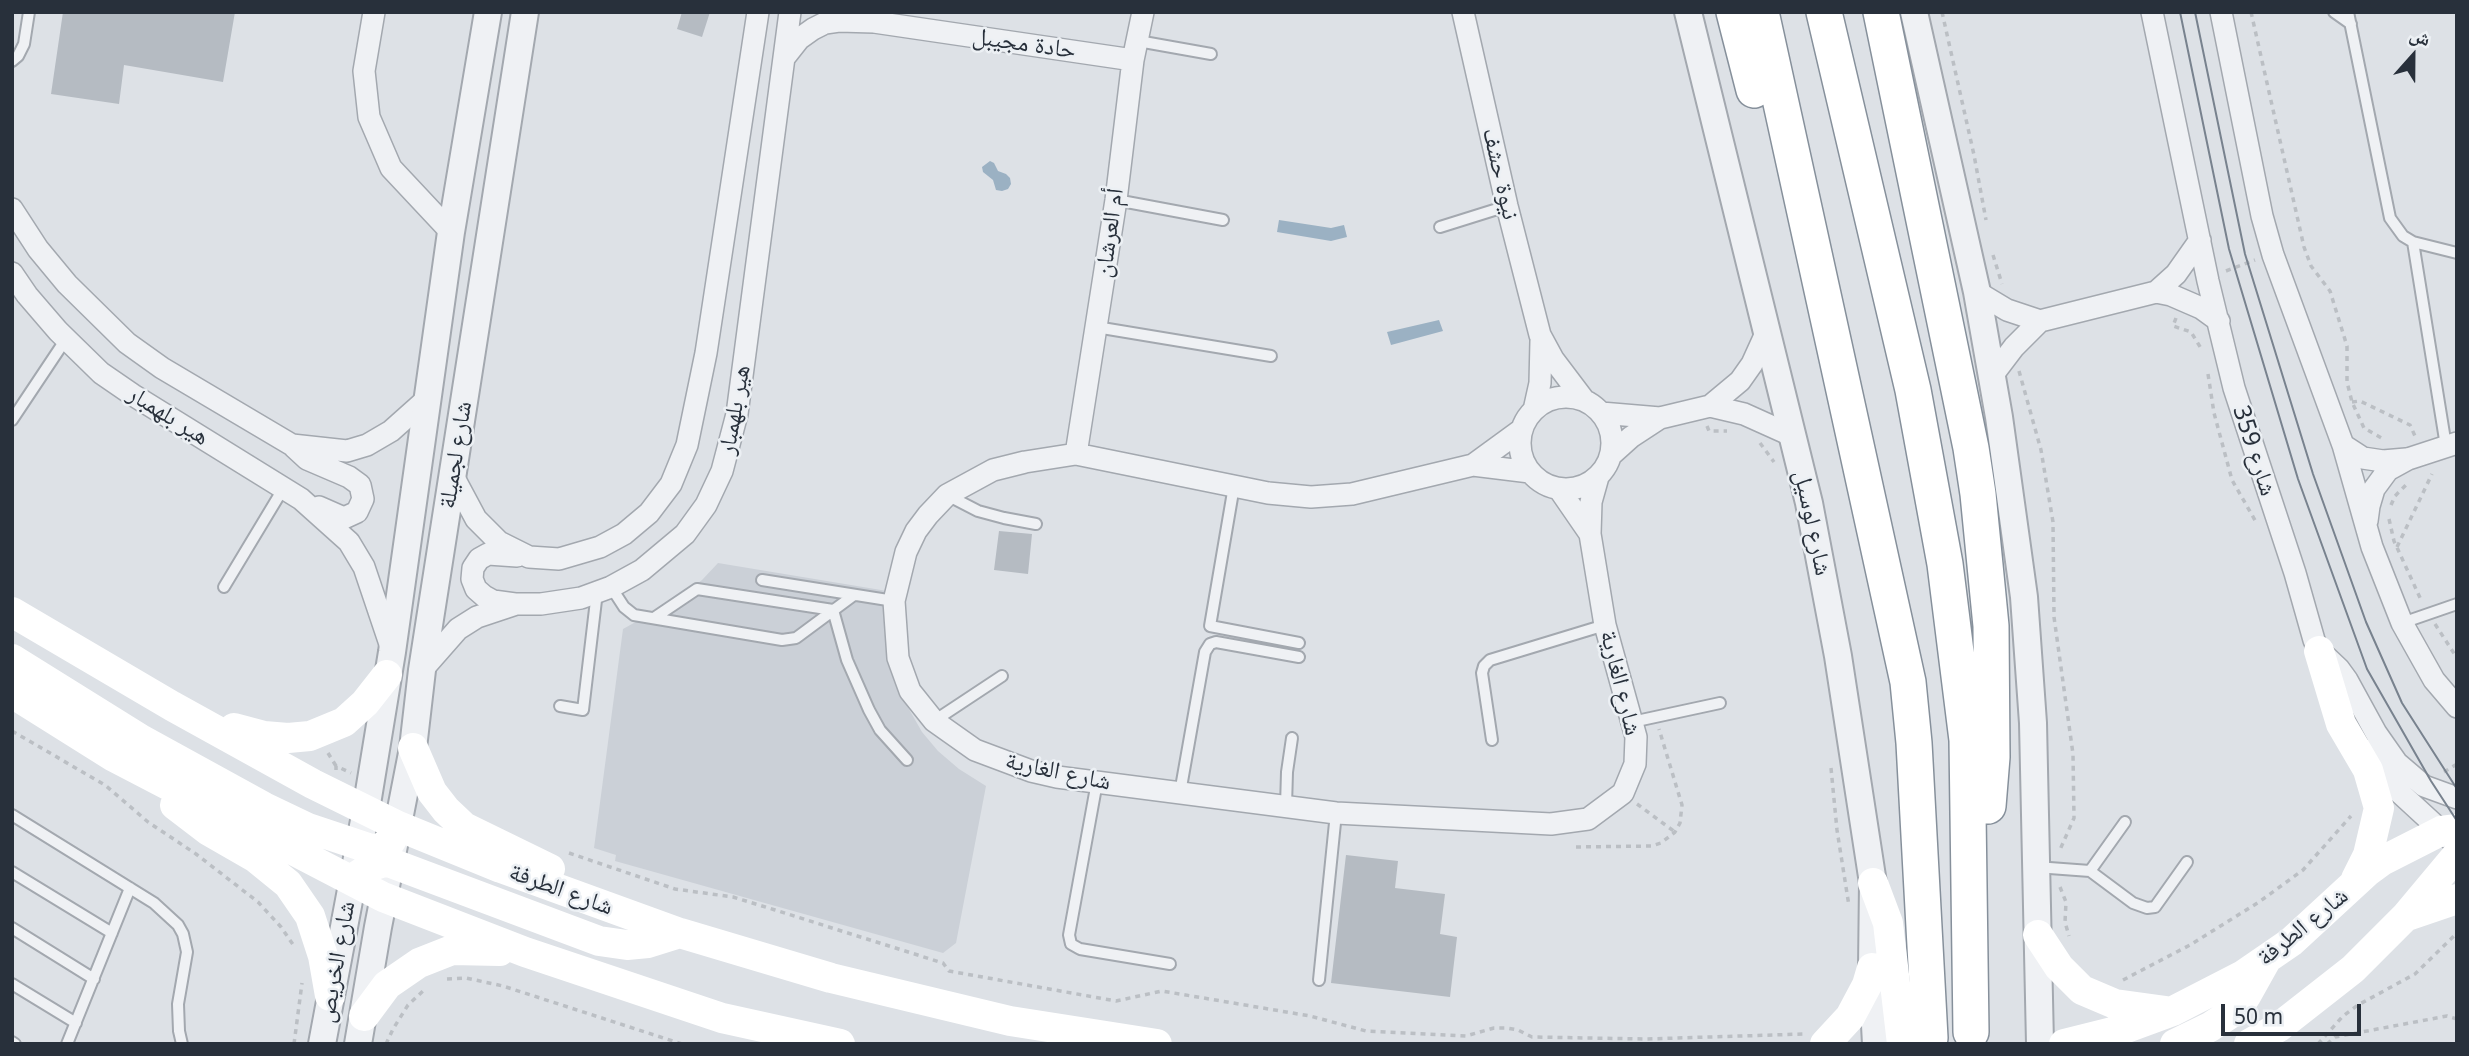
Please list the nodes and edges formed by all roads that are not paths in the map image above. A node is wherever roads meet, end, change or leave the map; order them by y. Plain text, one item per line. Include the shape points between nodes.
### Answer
1 (29, 12) edge
2 (374, 12) edge
3 (488, 12) edge
4 (525, 12) edge
5 (758, 12) edge
6 (790, 12) edge
7 (844, 12) edge
8 (1143, 12) edge
9 (1463, 12) edge
10 (1688, 12) edge
11 (1734, 12) edge
12 (1761, 12) edge
13 (1824, 12) edge
14 (1881, 12) edge
15 (1914, 12) edge
16 (2152, 12) edge
17 (2221, 12) edge
18 (2334, 12) edge
19 (2348, 12) edge
20 (874, 22) junction
21 (2351, 24) junction
22 (1135, 51) junction
23 (1211, 54) dead end
24 (12, 61) edge
25 (782, 61) junction
26 (1116, 200) junction
27 (1507, 206) junction
28 (12, 209) edge
29 (1223, 219) dead end
30 (1440, 227) dead end
31 (451, 232) junction
32 (2200, 240) junction
33 (2413, 242) junction
34 (2457, 253) edge
35 (12, 273) edge
36 (1977, 292) junction
37 (2156, 292) junction
38 (2040, 321) junction
39 (2219, 321) junction
40 (1096, 327) junction
41 (1767, 331) junction
42 (1541, 335) junction
43 (66, 339) junction
44 (1270, 356) dead end
45 (1992, 376) junction
46 (428, 398) junction
47 (1710, 406) junction
48 (1593, 407) junction
49 (1534, 410) junction
50 (1660, 418) junction
51 (12, 420) edge
52 (1521, 430) junction
53 (1793, 436) junction
54 (2449, 438) edge
55 (2343, 444) junction
56 (292, 445) junction
57 (1076, 454) junction
58 (2407, 454) junction
59 (1611, 455) junction
60 (1473, 465) junction
61 (1530, 472) junction
62 (453, 476) junction
63 (1598, 477) junction
64 (1234, 486) junction
65 (1559, 489) junction
66 (292, 494) junction
67 (947, 495) junction
68 (1035, 524) dead end
69 (2367, 530) junction
70 (1590, 534) junction
71 (529, 557) junction
72 (762, 580) dead end
73 (224, 587) dead end
74 (604, 589) junction
75 (854, 595) junction
76 (894, 601) junction
77 (516, 604) junction
78 (2457, 604) edge
79 (833, 610) junction
80 (12, 612) edge
81 (654, 618) junction
82 (2402, 623) junction
83 (1605, 625) junction
84 (1299, 643) dead end
85 (2319, 651) junction
86 (1299, 657) dead end
87 (12, 659) edge
88 (390, 663) junction
89 (422, 670) junction
90 (1002, 676) dead end
91 (1908, 682) junction
92 (12, 693) edge
93 (1720, 703) dead end
94 (172, 706) junction
95 (560, 706) dead end
96 (2457, 707) edge
97 (934, 721) junction
98 (1632, 722) junction
99 (1292, 738) dead end
100 (1492, 740) dead end
101 (412, 748) junction
102 (114, 757) junction
103 (907, 760) dead end
104 (1097, 782) junction
105 (1180, 793) junction
106 (2457, 798) edge
107 (1286, 806) junction
108 (366, 810) junction
109 (1336, 813) junction
110 (12, 815) edge
111 (2126, 822) dead end
112 (398, 826) junction
113 (2454, 845) edge
114 (359, 847) junction
115 (2187, 862) dead end
116 (391, 863) junction
117 (2036, 867) junction
118 (2091, 871) junction
119 (12, 872) edge
120 (1969, 877) junction
121 (352, 881) junction
122 (1873, 883) junction
123 (2354, 884) junction
124 (130, 888) junction
125 (577, 896) junction
126 (383, 897) junction
127 (2457, 899) edge
128 (2406, 916) junction
129 (12, 928) edge
130 (112, 933) junction
131 (680, 933) junction
132 (2038, 934) junction
133 (525, 952) junction
134 (2267, 958) junction
135 (1170, 964) dead end
136 (1872, 968) junction
137 (93, 979) junction
138 (1318, 980) dead end
139 (12, 984) edge
140 (330, 996) junction
141 (2173, 1011) junction
142 (76, 1023) junction
143 (361, 1030) edge
144 (1971, 1032) dead end
145 (1916, 1041) edge
146 (824, 1042) edge
147 (68, 1044) edge
148 (182, 1044) edge
149 (322, 1044) edge
150 (1157, 1044) edge
151 (1825, 1044) edge
152 (1876, 1044) edge
153 (2040, 1044) edge
154 (2064, 1044) edge
155 (2175, 1044) edge
156 (2249, 1044) edge

1 - 24 lane via 24,44
2 - 31 street via 364,71 369,117 391,168
3 - 31 street, شارع لجميلة
4 - 62 street, شارع لجميلة
5 - 71 street, هير بلهمبار via 706,353 687,445 671,484 649,513 600,547 559,559
6 - 25 street, هير بلهمبار
7 - 20 street, حادة مجيبل
8 - 22 street, أم العرشان
9 - 27 street, نيوة حشف
10 - 41 street, شارع لوسيل
11 - 91 highway via 1884,620
12 - 91 highway
13 - 120 highway via 1913,390 1945,564 1967,740
14 - 120 highway via 1970,448 1984,540 1991,639 1991,781
15 - 36 street
16 - 32 street, شارع 359
17 - 55 street via 2273,255
18 - 21 lane
19 - 21 lane
20 - 22 street, حادة مجيبل
20 - 25 street, حادة مجيبل via 825,23 799,39
21 - 33 lane via 2390,218
22 - 23 lane
22 - 26 street, أم العرشان
25 - 74 street, هير بلهمبار via 737,414 725,462 706,505 685,534 642,570
26 - 29 lane
26 - 40 street, أم العرشان
27 - 30 lane
27 - 42 street, نيوة حشف
28 - 56 street, هير بلهمبار via 66,285 127,343
31 - 46 street, شارع لجميلة
32 - 37 street via 2176,274
32 - 39 street, شارع 359
33 - 34 lane
33 - 54 lane
35 - 43 street, هير بلهمبار
36 - 38 street via 2007,310
36 - 45 street
37 - 38 street
37 - 39 street via 2182,299
38 - 45 street
39 - 85 street, شارع 359 via 2238,401
40 - 44 lane
40 - 57 street, أم العرشان
41 - 47 street via 1740,381
41 - 53 street, شارع لوسيل
42 - 48 street, نيوة حشف via 1553,359
42 - 49 street, نيوة حشف
43 - 51 lane
43 - 66 street, هير بلهمبار via 101,373 133,395
45 - 117 street via 2024,597
46 - 56 street, هير بلهمبار via 391,431 367,445 347,451
46 - 88 street, شارع لجميلة
47 - 50 street
47 - 53 street via 1745,414
48 - 49 street via 1574,397 1552,398
48 - 50 street
48 - 59 street via 1609,426
49 - 52 street
50 - 59 street
52 - 60 street, شارع الغارية
52 - 61 street via 1522,456
53 - 122 street, شارع لوسيل via 1838,656
54 - 58 street
55 - 58 street via 2363,458 2383,461
55 - 69 street
56 - 66 street via 307,460 360,485 363,499 356,512 344,518
57 - 64 street, شارع الغارية
57 - 67 street, شارع الغارية via 993,470
58 - 69 street via 2374,489
59 - 63 street
60 - 61 street, شارع الغارية
60 - 64 street, شارع الغارية via 1338,495 1311,497
61 - 65 street
62 - 71 street, هير بلهمبار via 485,528 499,542
62 - 89 street, شارع لجميلة
63 - 65 street via 1587,485
63 - 70 street, شارع الغارية
64 - 84 lane via 1210,626
65 - 70 street, شارع الغارية
66 - 73 lane
66 - 88 street, هير بلهمبار via 349,542 364,567
67 - 68 lane via 1004,519
67 - 76 street, شارع الغارية via 916,531
69 - 82 street
70 - 83 street, شارع الغارية
71 - 77 street via 488,554 473,568 472,579 484,596
72 - 75 lane
74 - 77 street, هير بلهمبار via 541,604
74 - 81 lane via 631,614
74 - 95 lane via 583,710
75 - 76 lane
75 - 79 lane
76 - 97 street, شارع الغارية via 898,658 911,691
77 - 89 street, هير بلهمبار via 458,629
78 - 82 lane
79 - 81 lane via 697,589
79 - 81 lane via 789,640
79 - 103 lane via 847,660 869,710
80 - 94 main road, شارع الطرفة
82 - 96 street via 2434,680
83 - 98 street, شارع الغارية
83 - 100 lane via 1490,660 1484,666
85 - 106 street via 2347,680 2397,763 2424,786
85 - 113 street, شارع 359 via 2364,744 2400,793
85 - 123 main road via 2341,724 2368,770 2379,808 2368,855
86 - 105 lane via 1210,644
87 - 114 main road via 142,740 253,801
88 - 94 main road via 365,704 344,722 310,736 264,736
88 - 108 street, شارع لجميلة
89 - 101 street, شارع لجميلة
90 - 97 lane
91 - 145 highway via 1915,756
92 - 102 main road
93 - 98 lane
94 - 108 main road, شارع الطرفة
97 - 104 street, شارع الغارية via 975,750 1003,762
98 - 109 street, شارع الغارية via 1635,764 1623,793 1588,819 1551,824
99 - 107 lane
101 - 112 street, شارع لجميلة
101 - 125 main road via 432,792 464,827 555,871
102 - 121 main road
102 - 140 main road via 209,831 256,858 288,884 310,916
104 - 105 street, شارع الغارية
104 - 135 lane via 1071,944
105 - 107 street, شارع الغارية
107 - 109 street, شارع الغارية
108 - 112 main road, شارع الطرفة
108 - 114 street, شارع لجميلة
109 - 138 lane
110 - 124 lane
111 - 118 lane
112 - 114 main road via 391,841 381,848
112 - 116 street, شارع لجميلة
112 - 125 main road, شارع الطرفة
113 - 123 main road, شارع الطرفة via 2382,861
113 - 128 main road
114 - 121 street, شارع لجميلة
115 - 118 lane via 2160,903 2147,908 2133,903
116 - 121 main road via 372,866
116 - 126 street, شارع لجميلة
116 - 131 main road via 600,941 648,943
117 - 118 lane
117 - 132 street
119 - 130 lane
120 - 144 highway
121 - 126 main road
121 - 140 street, شارع الخريص
122 - 136 street, شارع لوسيل
122 - 145 main road via 1888,923
123 - 134 main road, شارع الطرفة
124 - 130 lane
124 - 148 lane via 172,916 183,934 187,961 177,1017
125 - 131 main road, شارع الطرفة
126 - 133 main road
126 - 143 street, شارع الخريص
127 - 128 main road
128 - 156 main road via 2314,1001
129 - 137 lane
130 - 137 lane
131 - 150 main road, شارع الطرفة via 928,1002
132 - 141 main road via 2070,980 2092,996 2115,1004
132 - 153 street
133 - 143 main road via 452,950 419,962 387,985
133 - 146 main road via 722,1017
134 - 141 main road, شارع الطرفة
134 - 155 main road via 2233,1012
136 - 151 main road via 1850,1017
136 - 152 street, شارع لوسيل
137 - 142 lane
139 - 142 lane
140 - 149 street, شارع الخريص
141 - 154 main road, شارع الطرفة
142 - 147 lane

